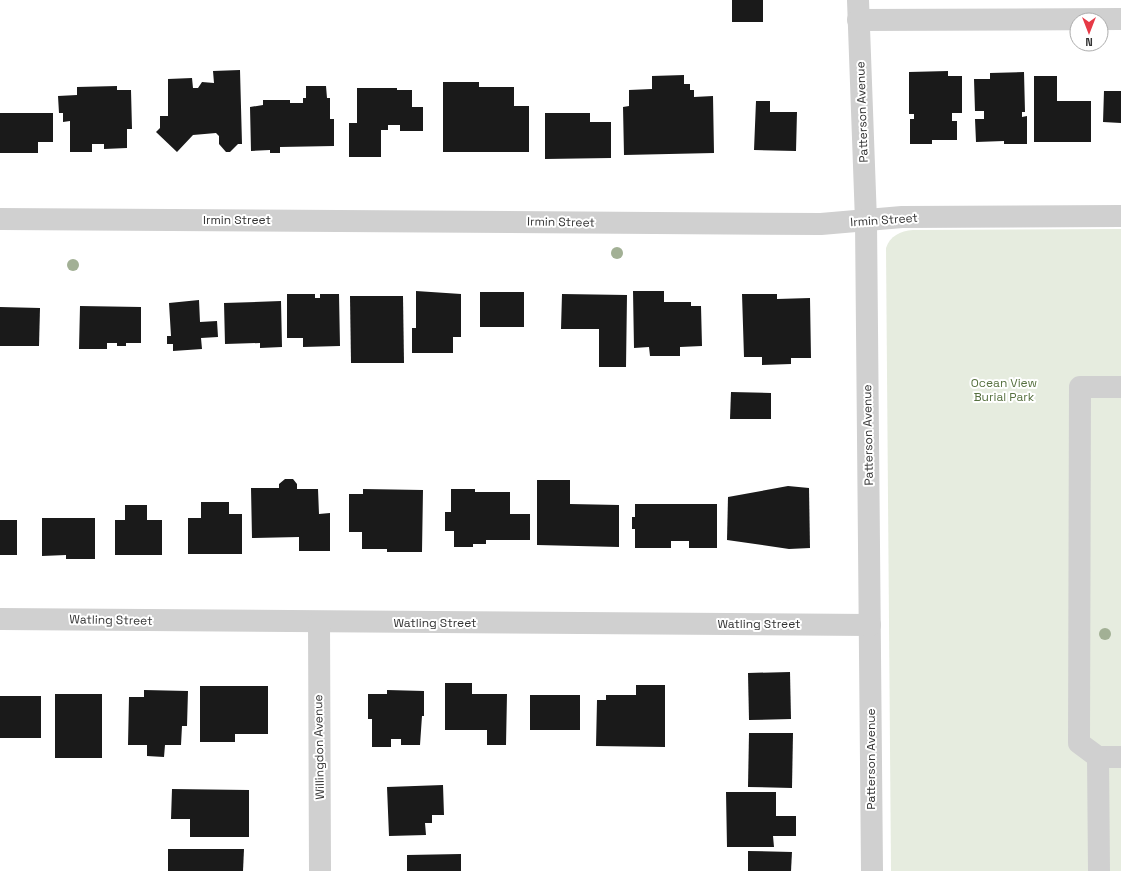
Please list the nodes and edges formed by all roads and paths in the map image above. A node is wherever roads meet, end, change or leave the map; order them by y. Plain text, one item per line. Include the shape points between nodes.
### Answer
1 (858, 10) edge
2 (1121, 19) edge
3 (1121, 216) edge
4 (0, 219) edge
5 (866, 221) junction
6 (1121, 387) edge
7 (0, 619) edge
8 (319, 622) junction
9 (870, 625) junction
10 (1098, 757) junction
11 (1121, 757) edge
12 (320, 871) edge
13 (872, 871) edge
14 (1100, 871) edge

1 - 2 street
1 - 5 street, Patterson Avenue
3 - 5 street, Irmin Street via 902,217
4 - 5 street, Irmin Street via 734,224
5 - 9 street, Patterson Avenue
6 - 10 street via 1080,387 1079,743
7 - 8 street, Watling Street
8 - 9 street, Watling Street
8 - 12 street, Willingdon Avenue
9 - 13 street, Patterson Avenue
10 - 11 street
10 - 14 street

